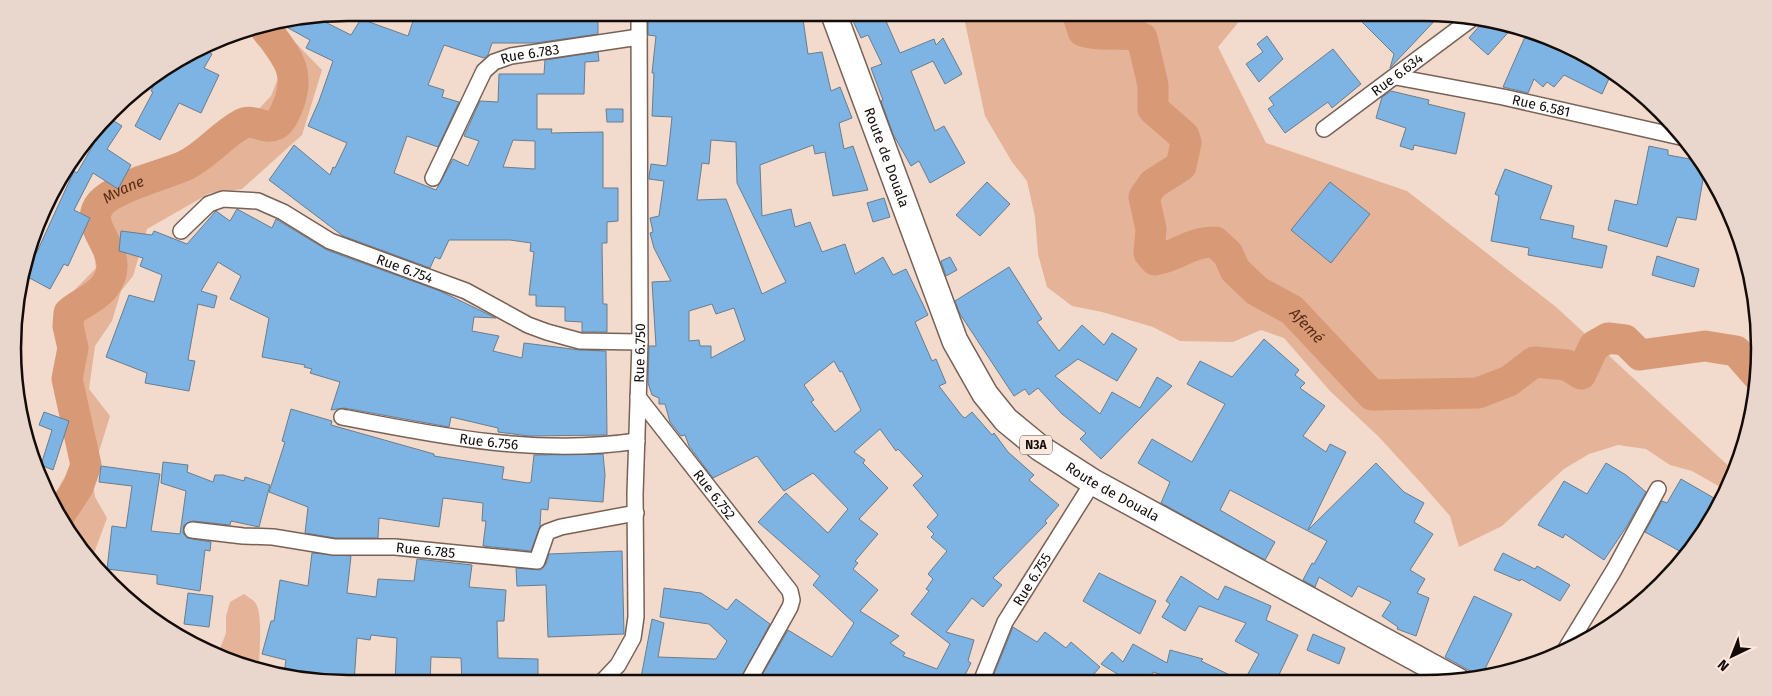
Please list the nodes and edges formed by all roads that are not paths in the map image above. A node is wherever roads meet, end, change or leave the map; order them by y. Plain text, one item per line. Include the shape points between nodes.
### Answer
1 (639, 21) edge
2 (837, 21) edge
3 (1465, 24) edge
4 (638, 37) junction
5 (1396, 77) junction
6 (1324, 129) dead end
7 (1672, 135) edge
8 (433, 178) dead end
9 (181, 230) dead end
10 (640, 342) junction
11 (638, 397) junction
12 (342, 417) dead end
13 (636, 441) junction
14 (1093, 482) junction
15 (1658, 489) dead end
16 (636, 513) junction
17 (192, 530) dead end
18 (1572, 640) edge
19 (1445, 674) edge
20 (609, 675) edge
21 (752, 675) edge
22 (984, 675) edge

1 - 4 street, Rue 6.750
2 - 14 highway, Route de Douala / N3A via 954,342 985,394 1006,420 1040,448
3 - 5 street, Rue 6.634
4 - 8 street, Rue 6.783 via 511,56 494,62 484,71 476,86
4 - 10 street, Rue 6.750
5 - 6 street, Rue 6.634
5 - 7 street, Rue 6.581 via 1521,100
9 - 10 street, Rue 6.754 via 208,204 223,200 258,200 330,241 466,291 528,325 580,341
10 - 11 street, Rue 6.750
11 - 13 street, Rue 6.750
11 - 21 street, Rue 6.752 via 790,591 790,607
12 - 13 street, Rue 6.756 via 410,431 511,444 605,446
13 - 16 street, Rue 6.750
14 - 19 highway, Route de Douala / N3A
14 - 22 street, Rue 6.755 via 1005,622
15 - 18 street
16 - 17 street, Rue 6.785 via 547,532 537,561 395,547 334,547
16 - 20 street, Rue 6.750 via 633,638

